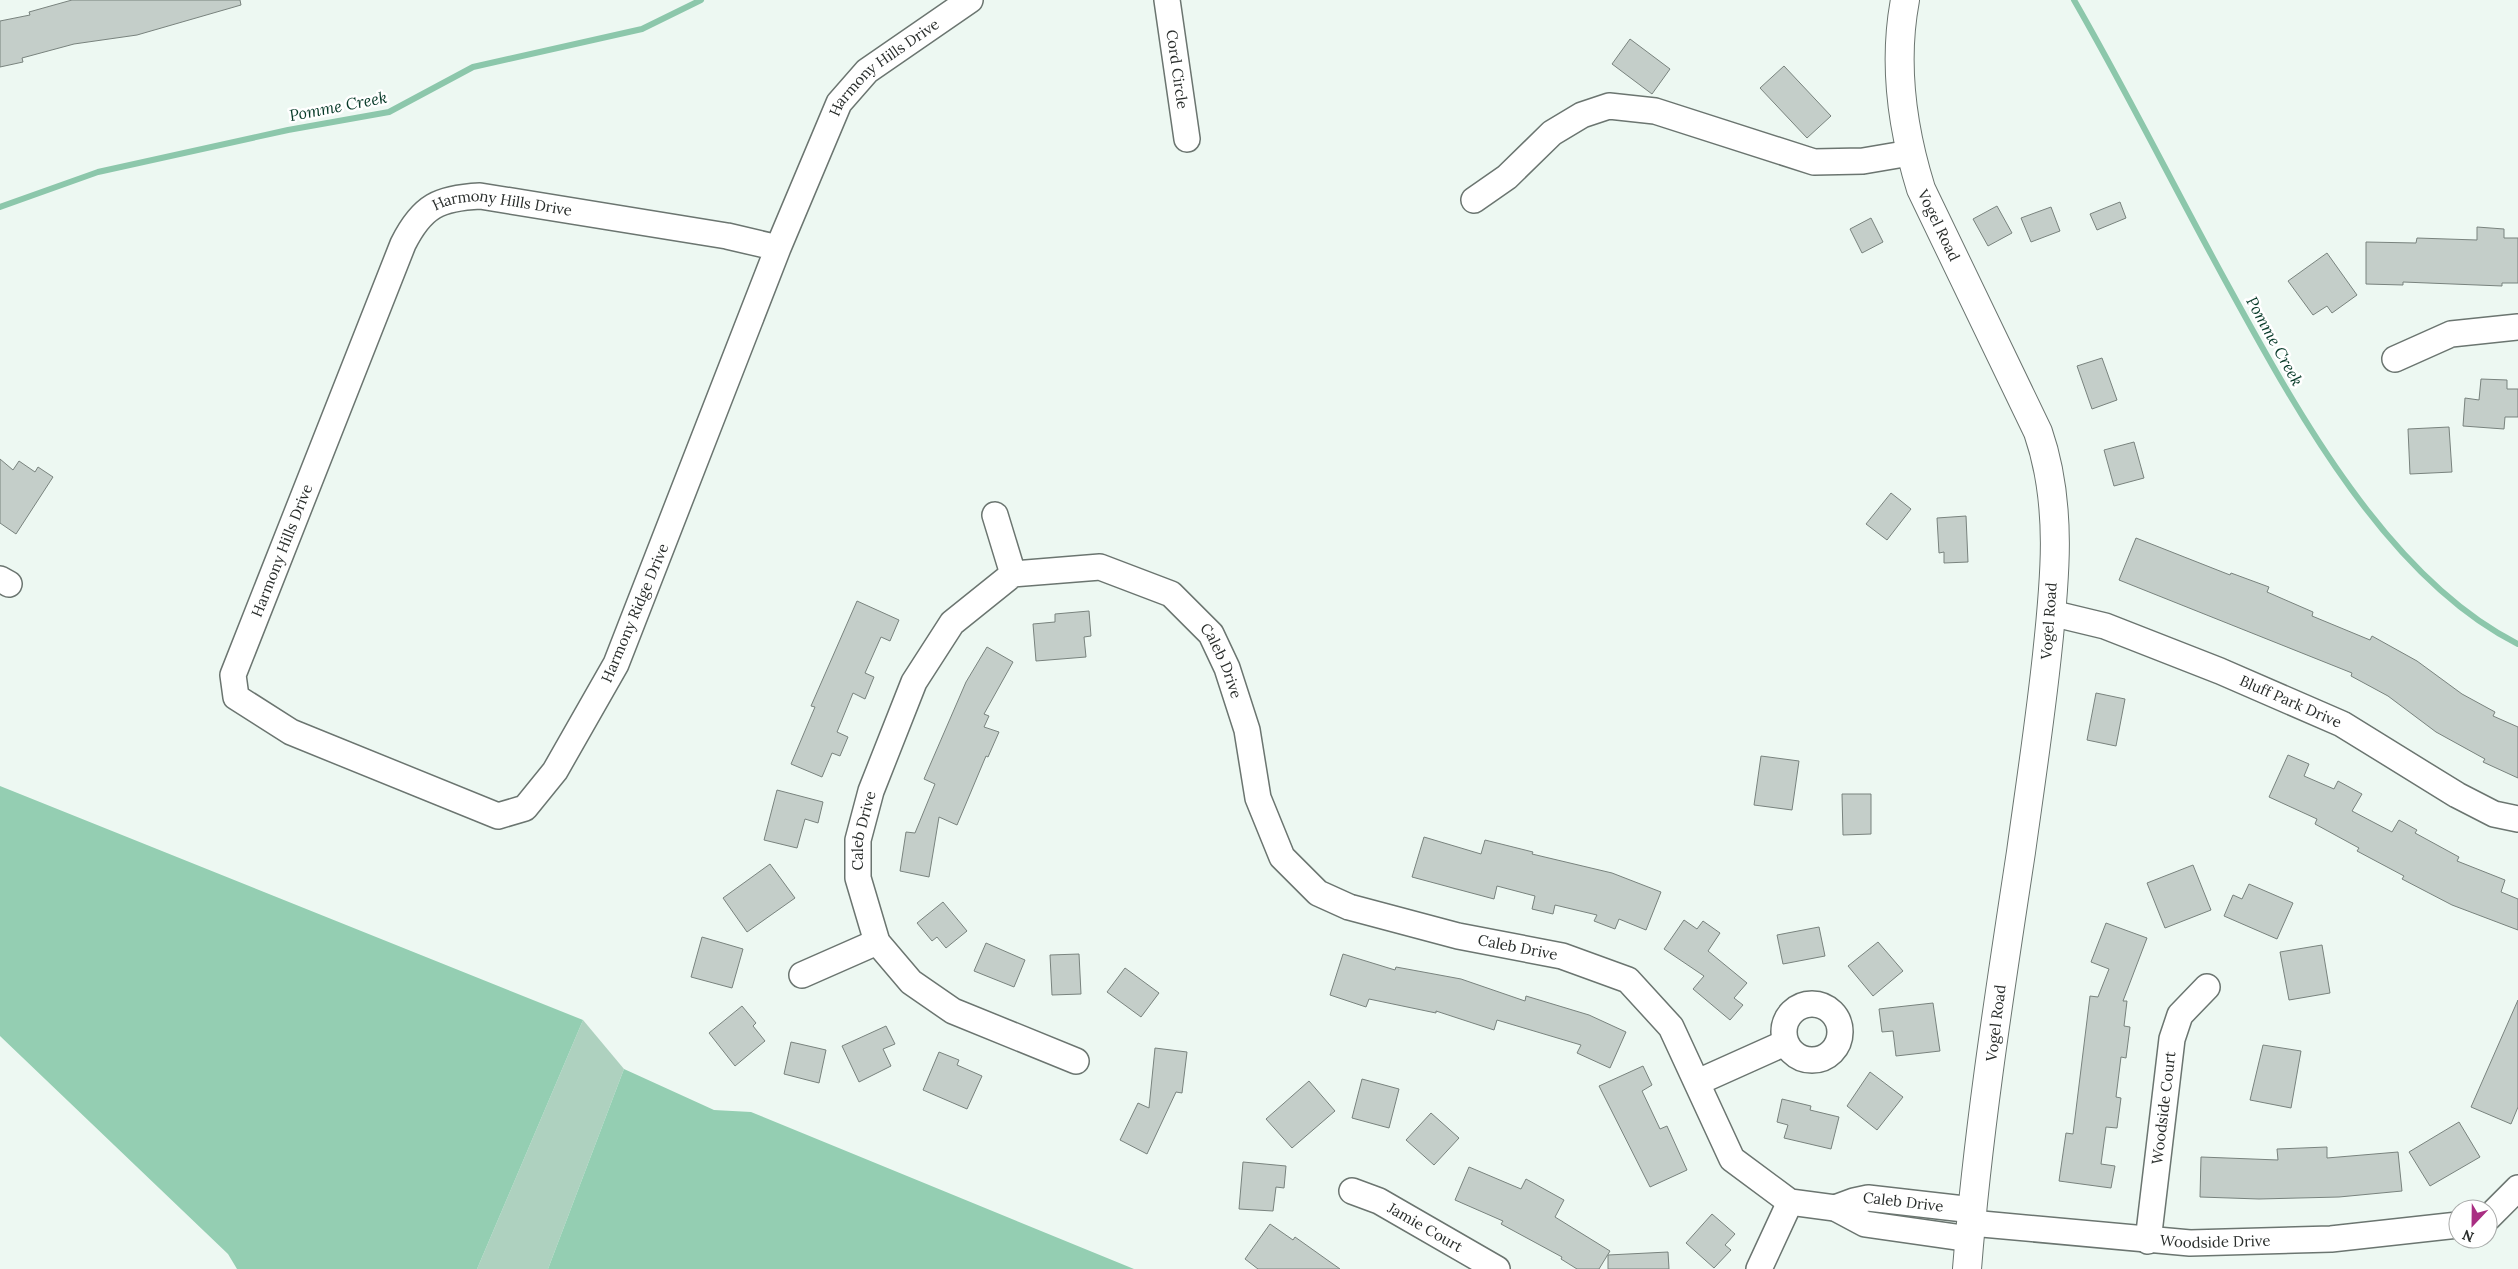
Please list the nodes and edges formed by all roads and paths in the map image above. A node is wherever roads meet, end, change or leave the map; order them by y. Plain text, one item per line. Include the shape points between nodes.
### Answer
1 (970, 0) edge
2 (1167, 0) edge
3 (1905, 0) edge
4 (1187, 139) dead end
5 (1910, 152) junction
6 (1474, 200) dead end
7 (778, 248) junction
8 (2518, 327) edge
9 (2394, 359) dead end
10 (995, 515) dead end
11 (1013, 574) junction
12 (2051, 613) junction
13 (236, 697) joint
14 (2518, 819) edge
15 (877, 942) junction
16 (802, 975) dead end
17 (2207, 987) dead end
18 (1785, 1043) dead end
19 (1076, 1062) dead end
20 (1698, 1082) junction
21 (2518, 1188) edge
22 (1352, 1191) dead end
23 (1790, 1202) junction
24 (2498, 1208) edge
25 (1971, 1224) junction
26 (2448, 1226) edge
27 (2148, 1241) junction
28 (1497, 1269) edge
29 (1759, 1269) edge
30 (1967, 1269) edge

1 - 7 street, Harmony Hills Drive via 867,71 839,103
2 - 4 street, Cord Circle
3 - 5 street, Vogel Road via 1898,59
5 - 6 street via 1863,161 1814,162 1655,112 1609,106 1582,115 1552,133 1507,177
5 - 12 street, Vogel Road via 1921,189 2038,432 2048,461 2055,510
7 - 13 street, Harmony Hills Drive via 727,236 480,196 436,203 420,218 403,244 233,675
7 - 13 street, Harmony Ridge Drive via 616,664 555,770 525,808 498,816 291,732
8 - 9 street via 2451,334
10 - 11 street
11 - 15 street, Caleb Drive via 952,622 914,682 871,790 858,840 858,878
11 - 20 street, Caleb Drive via 1100,567 1171,594 1211,634 1227,668 1244,721 1258,798 1282,856 1318,893 1349,907 1458,936 1562,956 1628,980 1671,1027
12 - 14 street, Bluff Park Drive via 2105,626 2334,720 2457,796 2494,814
12 - 25 street, Vogel Road via 2039,728
15 - 16 street
15 - 19 street, Caleb Drive via 911,982 953,1011
17 - 27 street, Woodside Court via 2180,1015 2172,1039
18 - 20 street
20 - 23 street, Caleb Drive via 1732,1159
21 - 24 street
22 - 28 street, Jamie Court via 1379,1201
23 - 25 street, Caleb Drive via 1835,1208 1865,1224
23 - 29 street
25 - 27 street, Woodside Drive
25 - 30 street, Vogel Road
26 - 27 street, Woodside Drive via 2331,1239

